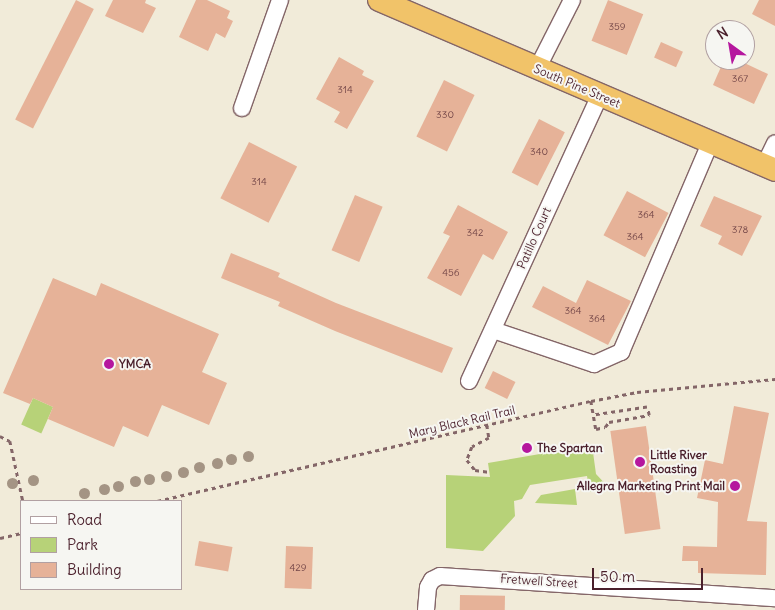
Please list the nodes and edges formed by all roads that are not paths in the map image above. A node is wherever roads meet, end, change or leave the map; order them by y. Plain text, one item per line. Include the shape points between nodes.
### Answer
1 (280, 0) edge
2 (379, 0) edge
3 (572, 0) edge
4 (538, 69) junction
5 (600, 95) junction
6 (242, 108) dead end
7 (710, 143) junction
8 (775, 143) edge
9 (769, 168) edge
10 (493, 330) junction
11 (469, 381) dead end
12 (775, 598) edge
13 (426, 610) edge

1 - 6 street
2 - 4 highway, South Pine Street
3 - 4 street
4 - 5 highway, South Pine Street
5 - 7 highway, South Pine Street
5 - 10 street, Patillo Court
7 - 9 highway, South Pine Street
7 - 10 street via 621,352 594,364
8 - 9 street
10 - 11 street, Patillo Court
12 - 13 street, Fretwell Street via 440,576 428,587

